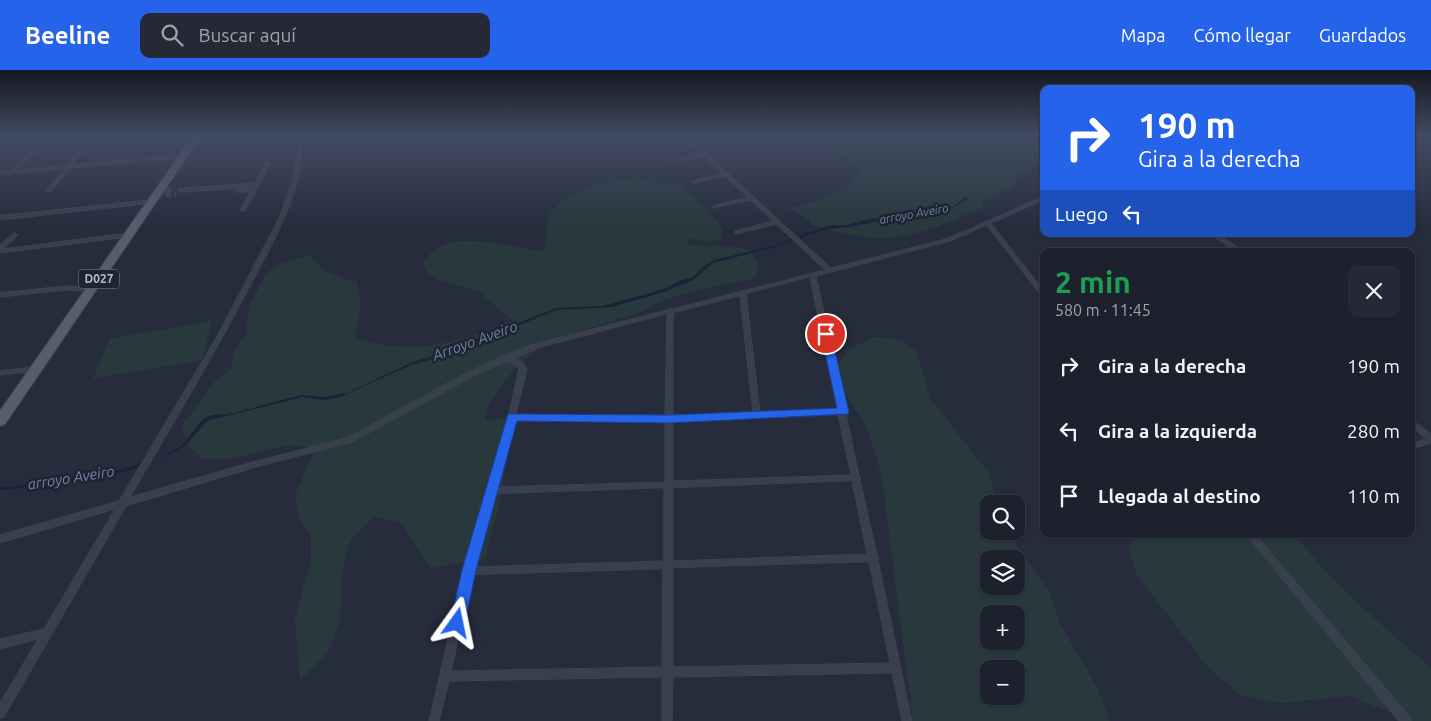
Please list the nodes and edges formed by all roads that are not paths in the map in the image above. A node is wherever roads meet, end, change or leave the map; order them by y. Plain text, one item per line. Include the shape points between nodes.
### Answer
1 (18, 166) edge
2 (84, 166) edge
3 (177, 166) edge
4 (266, 166) edge
5 (298, 166) edge
6 (719, 166) edge
7 (67, 168) junction
8 (11, 173) junction
9 (0, 174) edge
10 (727, 174) junction
11 (694, 182) dead end
12 (257, 183) junction
13 (49, 190) dead end
14 (253, 191) junction
15 (160, 195) junction
16 (752, 198) junction
17 (1040, 200) edge
18 (714, 207) dead end
19 (243, 210) dead end
20 (0, 218) edge
21 (778, 222) junction
22 (988, 223) junction
23 (737, 232) dead end
24 (14, 235) dead end
25 (128, 235) junction
26 (1219, 237) edge
27 (1235, 248) edge
28 (0, 249) edge
29 (830, 271) junction
30 (813, 276) junction
31 (91, 290) junction
32 (1040, 291) edge
33 (743, 293) junction
34 (0, 295) edge
35 (670, 310) junction
36 (506, 358) junction
37 (36, 369) junction
38 (0, 374) edge
39 (844, 412) junction
40 (757, 416) junction
41 (512, 417) junction
42 (670, 419) junction
43 (0, 421) edge
44 (1415, 425) edge
45 (1431, 439) edge
46 (1415, 445) edge
47 (857, 478) junction
48 (669, 484) junction
49 (490, 491) junction
50 (124, 504) junction
51 (1253, 538) edge
52 (0, 539) edge
53 (874, 558) junction
54 (668, 564) junction
55 (469, 570) junction
56 (48, 632) junction
57 (0, 644) edge
58 (896, 668) junction
59 (668, 672) junction
60 (446, 676) junction
61 (0, 713) edge
62 (434, 721) edge
63 (667, 721) edge
64 (907, 721) edge
65 (1406, 721) edge

1 - 8 street
2 - 7 street
3 - 15 main road, D027
4 - 12 street
5 - 50 street via 283,216 219,338
6 - 10 street
7 - 8 street
7 - 13 street
8 - 9 street
10 - 11 street
10 - 16 street
12 - 14 street
12 - 14 street via 178,192
14 - 19 street
15 - 20 street
15 - 25 main road, D027
16 - 18 street
16 - 21 street
17 - 22 street
21 - 23 street
21 - 29 street
22 - 29 street via 948,240
22 - 32 street
24 - 28 street
25 - 28 street
25 - 31 main road, D027
26 - 27 street
29 - 30 street
30 - 33 street
30 - 39 street
31 - 34 street via 68,288
31 - 37 main road, D027
33 - 35 street
33 - 40 street
35 - 36 street via 575,334
35 - 42 street
36 - 41 street via 523,369
36 - 50 street via 349,440
37 - 38 street
37 - 43 main road, D027
39 - 40 street
39 - 47 street
40 - 42 street
41 - 42 street
41 - 49 street
42 - 48 street
44 - 45 street
45 - 46 street
47 - 48 street
47 - 53 street
48 - 49 street
48 - 54 street
49 - 55 street
50 - 52 street
50 - 56 street
51 - 65 street
53 - 54 street
53 - 58 street
54 - 55 street
54 - 59 street
55 - 60 street
56 - 57 street
56 - 61 street
58 - 59 street
58 - 64 street
59 - 60 street
59 - 63 street
60 - 62 street

